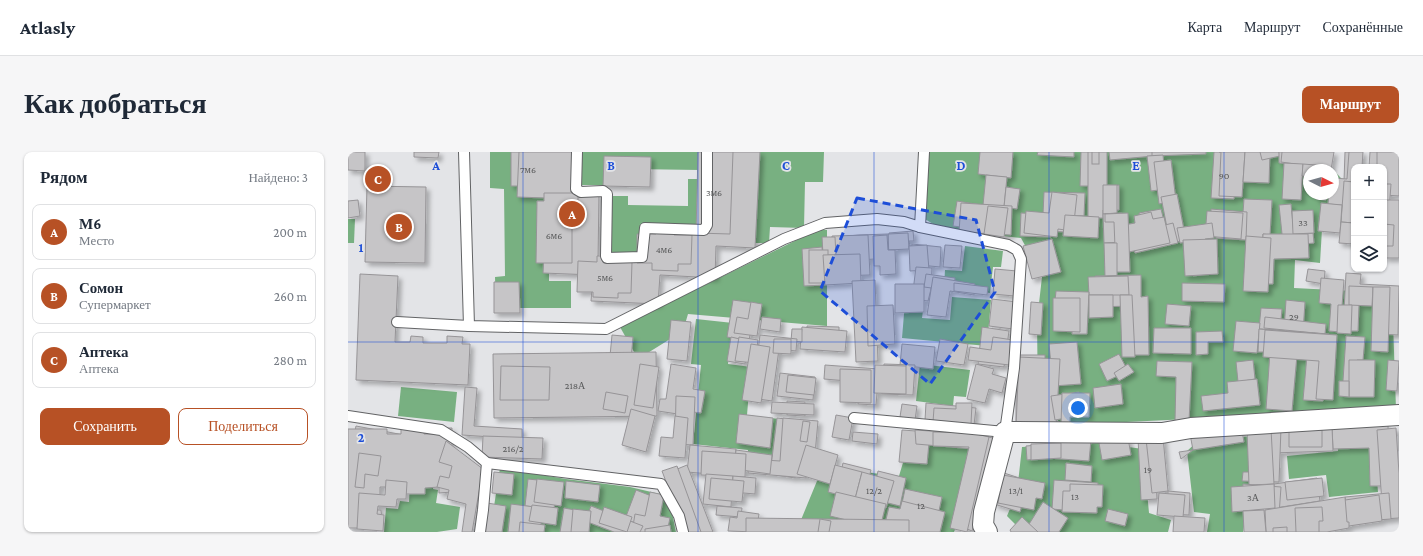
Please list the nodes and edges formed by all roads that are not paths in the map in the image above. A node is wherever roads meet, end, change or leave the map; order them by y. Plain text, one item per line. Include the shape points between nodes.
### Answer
1 (464, 152) edge
2 (577, 152) edge
3 (707, 152) edge
4 (924, 152) edge
5 (920, 227) junction
6 (397, 322) dead end
7 (469, 326) junction
8 (1399, 414) edge
9 (348, 416) edge
10 (854, 418) dead end
11 (1005, 432) junction
12 (487, 463) junction
13 (480, 532) edge
14 (683, 532) edge
15 (988, 532) edge

1 - 7 lane
2 - 3 lane via 576,188 581,192 603,191 607,194 608,258 642,257 645,228 704,230 708,226
4 - 5 lane
5 - 7 lane via 877,219 825,223 784,239 606,330
5 - 11 lane via 1008,245 1017,250 1020,259 1014,368
6 - 7 lane
8 - 11 street via 1198,428 1162,433
9 - 12 lane via 441,430
10 - 11 lane
11 - 15 street via 984,512 983,525
12 - 13 lane
12 - 14 lane via 661,484 679,516

